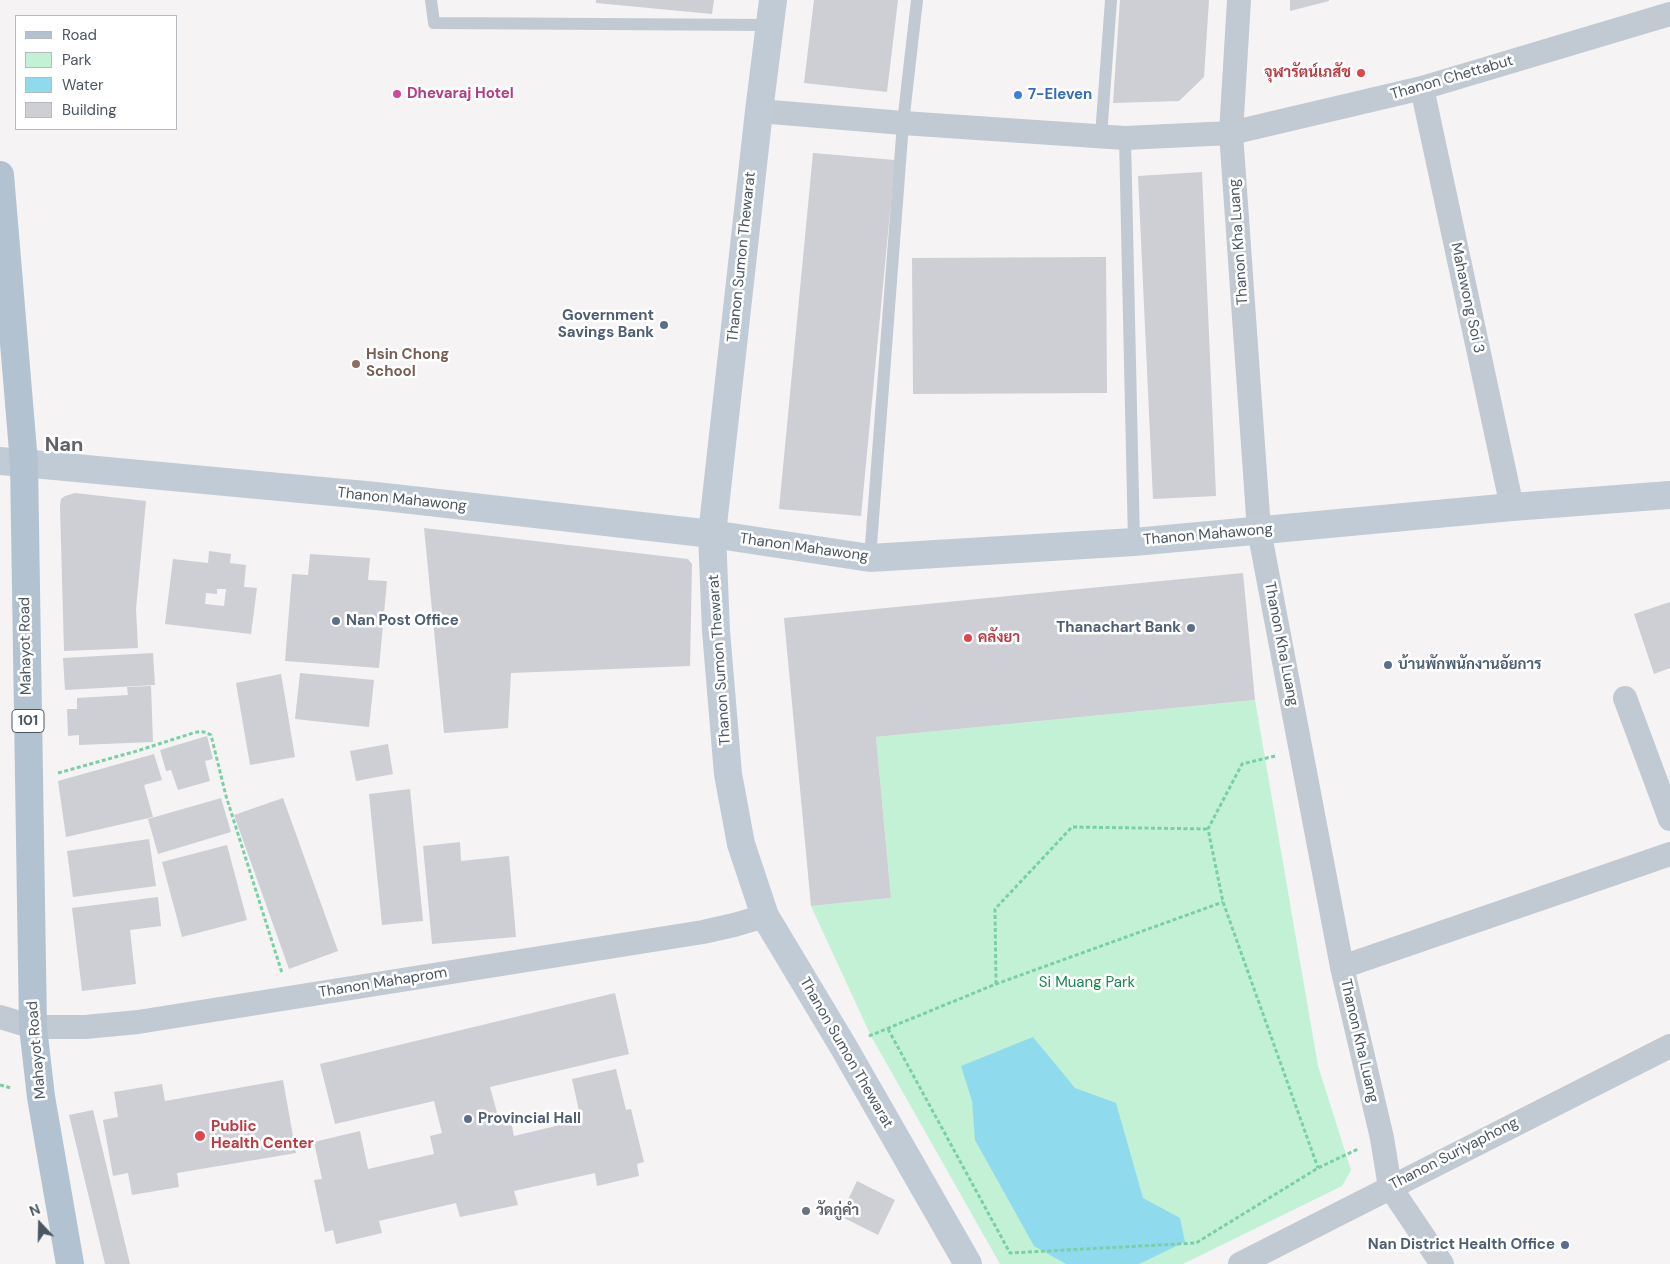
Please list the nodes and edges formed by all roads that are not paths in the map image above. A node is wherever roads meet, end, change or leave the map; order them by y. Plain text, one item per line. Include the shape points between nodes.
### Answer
1 (431, 0) edge
2 (916, 0) edge
3 (1111, 0) edge
4 (1239, 0) edge
5 (771, 12) edge
6 (1670, 14) edge
7 (1422, 88) junction
8 (759, 111) junction
9 (903, 123) junction
10 (1231, 133) junction
11 (1101, 136) junction
12 (1125, 138) junction
13 (0, 175) edge
14 (12, 462) edge
15 (1670, 495) edge
16 (1512, 507) junction
17 (1259, 530) junction
18 (712, 534) junction
19 (1134, 542) junction
20 (870, 558) junction
21 (1625, 698) dead end
22 (1670, 820) edge
23 (1670, 854) edge
24 (764, 916) junction
25 (1342, 967) junction
26 (0, 1017) edge
27 (33, 1026) junction
28 (1670, 1046) edge
29 (1390, 1187) junction
30 (70, 1264) edge
31 (968, 1264) edge
32 (1240, 1264) edge
33 (1442, 1264) edge

1 - 5 lane via 434,23
2 - 9 lane
3 - 11 lane
4 - 10 street, Thanon Kha Luang
5 - 8 main road, Thanon Sumon Thewarat
6 - 7 street, Thanon Chettabut
7 - 10 street, Thanon Chettabut
7 - 16 street, Mahawong Soi 3
8 - 9 street, Thanon Chettabut
8 - 18 main road, Thanon Sumon Thewarat
9 - 11 street, Thanon Chettabut
9 - 20 lane
10 - 12 street, Thanon Chettabut
10 - 17 street, Thanon Kha Luang
11 - 12 street, Thanon Chettabut
12 - 19 lane
13 - 14 main road, Mahayot Road / 101
14 - 18 main road, Thanon Mahawong via 376,496
14 - 27 main road, Mahayot Road / 101
15 - 16 main road, Thanon Mahawong
16 - 17 main road, Thanon Mahawong
17 - 19 main road, Thanon Mahawong
17 - 25 street, Thanon Kha Luang
18 - 20 main road, Thanon Mahawong
18 - 24 main road, Thanon Sumon Thewarat via 728,774 741,844
19 - 20 main road, Thanon Mahawong
21 - 22 street
23 - 25 street
24 - 27 street, Thanon Mahaprom via 703,932 138,1022 85,1027
24 - 31 main road, Thanon Sumon Thewarat
25 - 29 street, Thanon Kha Luang via 1382,1138
26 - 27 street, Thanon Mahaprom
27 - 30 main road, Mahayot Road / 101 via 40,1097
28 - 29 street, Thanon Suriyaphong
29 - 32 street, Thanon Suriyaphong
29 - 33 street, Thanon Kha Luang

